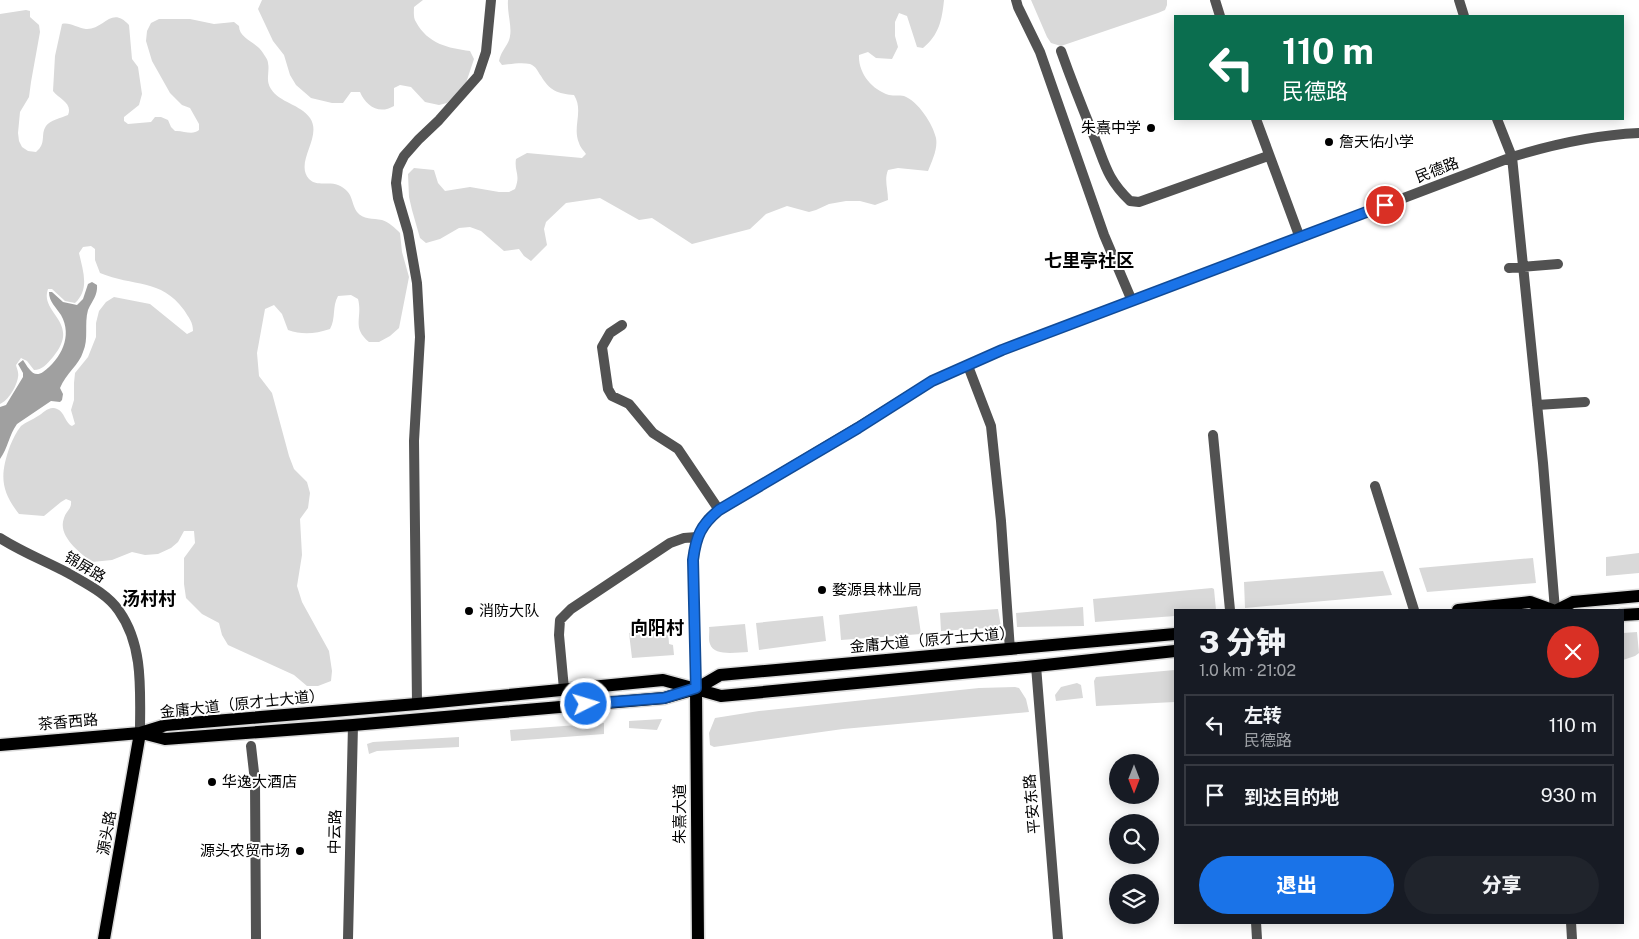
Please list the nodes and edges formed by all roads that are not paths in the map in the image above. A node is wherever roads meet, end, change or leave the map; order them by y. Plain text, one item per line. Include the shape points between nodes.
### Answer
1 (491, 0) edge
2 (1016, 0) edge
3 (1215, 0) edge
4 (1459, 0) edge
5 (1220, 15) edge
6 (1464, 15) edge
7 (1062, 51) dead end
8 (1256, 120) edge
9 (1496, 120) edge
10 (1639, 133) edge
11 (1268, 156) junction
12 (1512, 157) junction
13 (1300, 238) junction
14 (1558, 264) dead end
15 (1523, 266) junction
16 (1509, 268) dead end
17 (1132, 301) junction
18 (622, 325) dead end
19 (968, 366) junction
20 (1585, 402) dead end
21 (1537, 405) junction
22 (1213, 436) dead end
23 (1375, 486) dead end
24 (719, 510) junction
25 (697, 537) junction
26 (0, 538) edge
27 (1639, 596) edge
28 (1230, 609) edge
29 (1414, 609) edge
30 (1467, 609) edge
31 (1552, 609) edge
32 (1555, 609) edge
33 (1557, 609) edge
34 (1639, 614) edge
35 (1624, 615) edge
36 (1174, 634) edge
37 (1010, 650) junction
38 (1174, 651) edge
39 (1036, 666) junction
40 (696, 688) junction
41 (564, 689) junction
42 (417, 704) junction
43 (352, 725) junction
44 (140, 733) junction
45 (0, 745) edge
46 (251, 746) dead end
47 (1256, 924) edge
48 (1570, 924) edge
49 (104, 939) edge
50 (256, 939) edge
51 (348, 939) edge
52 (698, 939) edge
53 (1058, 939) edge
54 (1257, 939) edge
55 (1572, 939) edge

1 - 42 street via 486,52 478,76 404,156 396,183 417,283 420,337 414,441
2 - 17 street via 1040,52 1104,235
3 - 5 street
4 - 6 street
7 - 11 street via 1108,176 1130,201 1139,202
8 - 11 street
9 - 12 street
10 - 12 street, 民德路 via 1583,138
11 - 13 street
12 - 13 street, 民德路
12 - 15 street
13 - 17 street, 民德路
14 - 15 street
15 - 16 street
15 - 21 street
17 - 19 street, 民德路
18 - 24 street via 610,333 602,347 608,389 612,396 630,404 653,433 678,449
19 - 24 street, 民德路 via 932,381
19 - 37 street via 991,426
20 - 21 street
21 - 32 street
22 - 28 street
23 - 29 street
24 - 25 street, 民德路 via 708,519
25 - 40 street, 民德路 via 693,560
25 - 41 street via 670,543 571,609 560,620
26 - 44 street, 锦屏路 via 77,578 119,610 132,634 136,650
27 - 33 main road via 1573,602
30 - 31 main road via 1530,602
34 - 35 main road
36 - 37 main road, 金庸大道（原才士大道）
37 - 40 main road, 金庸大道（原才士大道） via 720,675
38 - 39 main road, 金庸大道（原才士大道）
39 - 40 main road, 金庸大道（原才士大道） via 721,696
39 - 53 street, 平安东路
40 - 41 main road, 金庸大道（原才士大道） via 664,680
40 - 43 main road, 金庸大道（原才士大道） via 664,698
40 - 52 main road, 朱熹大道
41 - 42 main road, 金庸大道（原才士大道）
42 - 44 main road, 金庸大道（原才士大道） via 166,725
43 - 44 main road, 金庸大道（原才士大道） via 165,739
43 - 51 street, 中云路
44 - 45 main road, 茶香西路
44 - 49 main road, 源头路
46 - 50 street via 255,781
47 - 54 street
48 - 55 street

